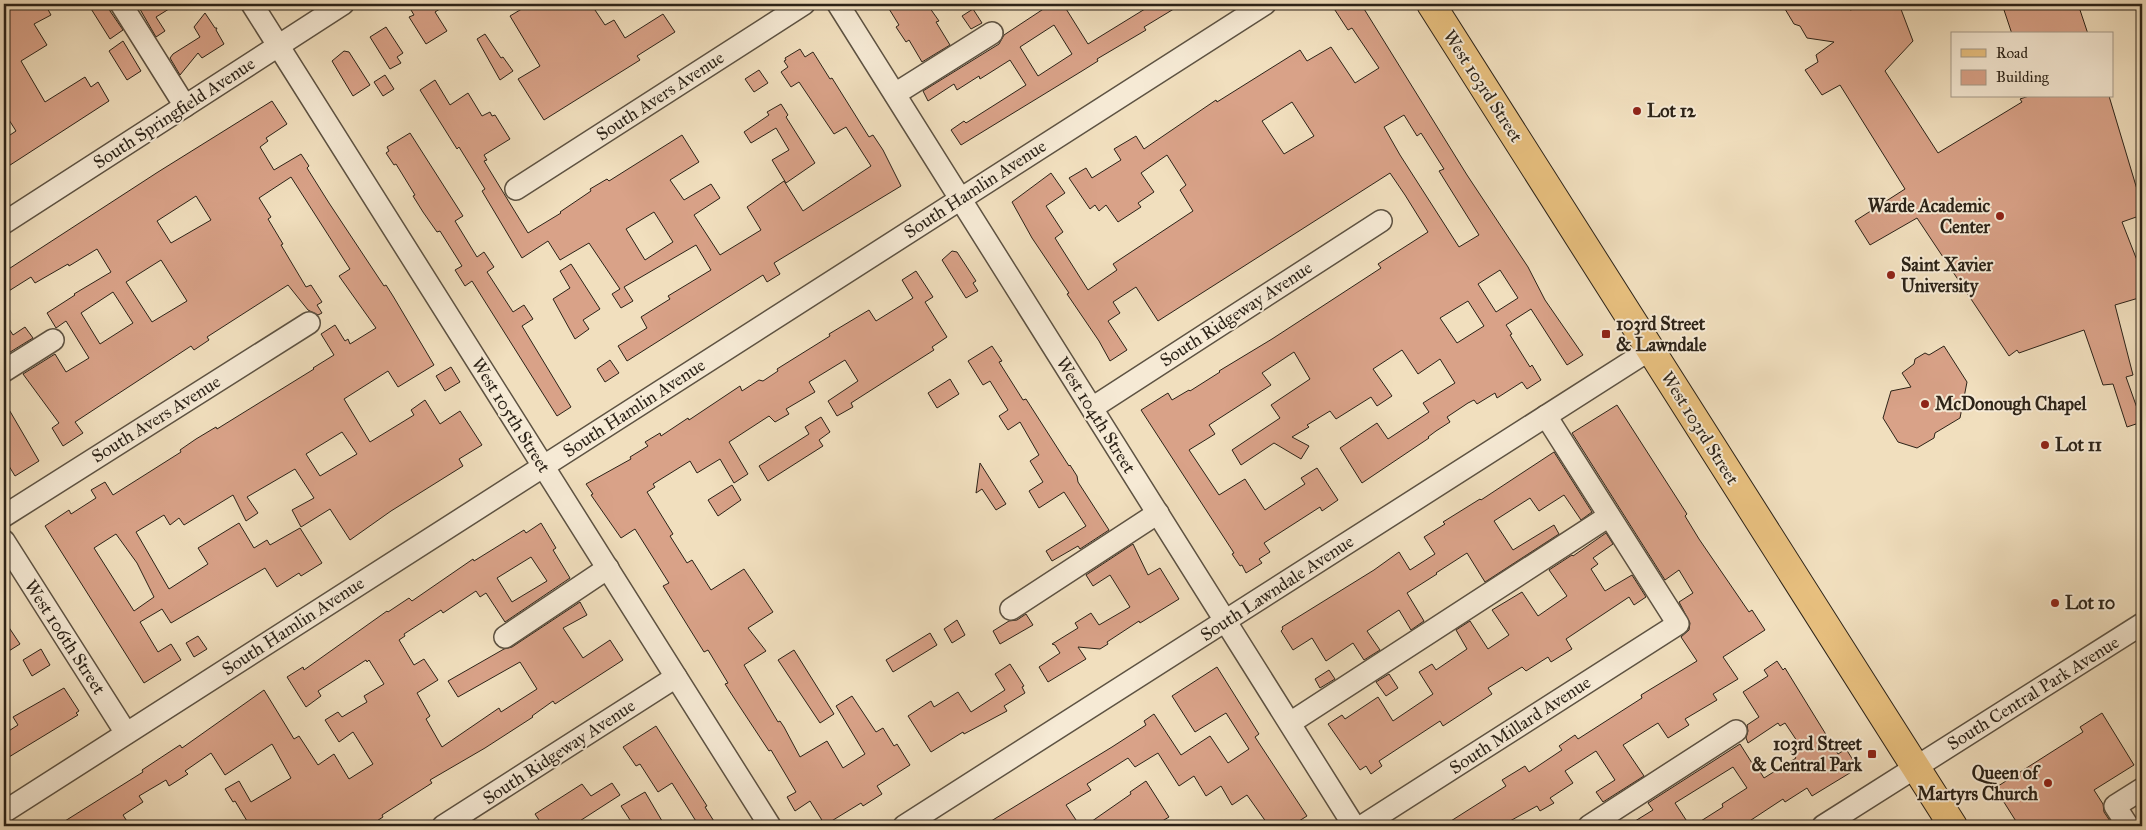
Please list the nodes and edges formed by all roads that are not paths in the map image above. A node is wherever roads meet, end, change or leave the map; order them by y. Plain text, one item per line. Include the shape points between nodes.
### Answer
1 (121, 4) edge
2 (252, 4) edge
3 (344, 4) edge
4 (804, 4) edge
5 (838, 4) edge
6 (1265, 4) edge
7 (1431, 4) edge
8 (992, 33) dead end
9 (278, 46) junction
10 (895, 94) junction
11 (185, 106) junction
12 (516, 189) dead end
13 (960, 199) junction
14 (1381, 221) dead end
15 (4, 223) edge
16 (309, 323) dead end
17 (53, 340) dead end
18 (1651, 349) junction
19 (4, 371) edge
20 (1092, 408) junction
21 (1546, 416) junction
22 (544, 466) junction
23 (1158, 513) junction
24 (4, 516) edge
25 (1610, 516) junction
26 (4, 541) edge
27 (608, 568) junction
28 (1011, 609) dead end
29 (1225, 621) junction
30 (2142, 624) edge
31 (505, 636) dead end
32 (676, 677) junction
33 (1290, 723) junction
34 (1736, 731) dead end
35 (126, 733) junction
36 (1916, 768) junction
37 (2142, 789) edge
38 (4, 812) edge
39 (443, 826) edge
40 (770, 826) edge
41 (904, 826) edge
42 (1354, 826) edge
43 (1362, 826) edge
44 (1590, 826) edge
45 (1823, 826) edge
46 (1953, 826) edge
47 (2128, 826) edge

1 - 11 street
2 - 9 street, West 105th Street
3 - 9 street, South Springfield Avenue
4 - 12 street, South Avers Avenue
5 - 10 street, West 104th Street
6 - 13 street, South Hamlin Avenue
7 - 18 main road, West 103rd Street
8 - 10 street
9 - 11 street, South Springfield Avenue
9 - 22 street, West 105th Street
10 - 13 street, West 104th Street
11 - 15 street, South Springfield Avenue
13 - 20 street, West 104th Street
13 - 22 street, South Hamlin Avenue
14 - 20 street, South Ridgeway Avenue
16 - 24 street, South Avers Avenue
17 - 19 street
18 - 21 street, South Lawndale Avenue
18 - 36 main road, West 103rd Street
20 - 23 street, West 104th Street
21 - 25 street
21 - 29 street, South Lawndale Avenue
22 - 27 street, West 105th Street
22 - 35 street, South Hamlin Avenue
23 - 28 street
23 - 29 street, West 104th Street
25 - 33 street
25 - 43 street, South Millard Avenue via 1678,624
26 - 35 street, West 106th Street
27 - 31 street
27 - 32 street, West 105th Street
29 - 33 street, West 104th Street
29 - 41 street, South Lawndale Avenue
30 - 36 street, South Central Park Avenue
32 - 39 street, South Ridgeway Avenue
32 - 40 street, West 105th Street
33 - 42 street, West 104th Street
34 - 44 street
35 - 38 street, South Hamlin Avenue
36 - 45 street, South Central Park Avenue
36 - 46 main road, West 103rd Street
37 - 47 street via 2115,806

